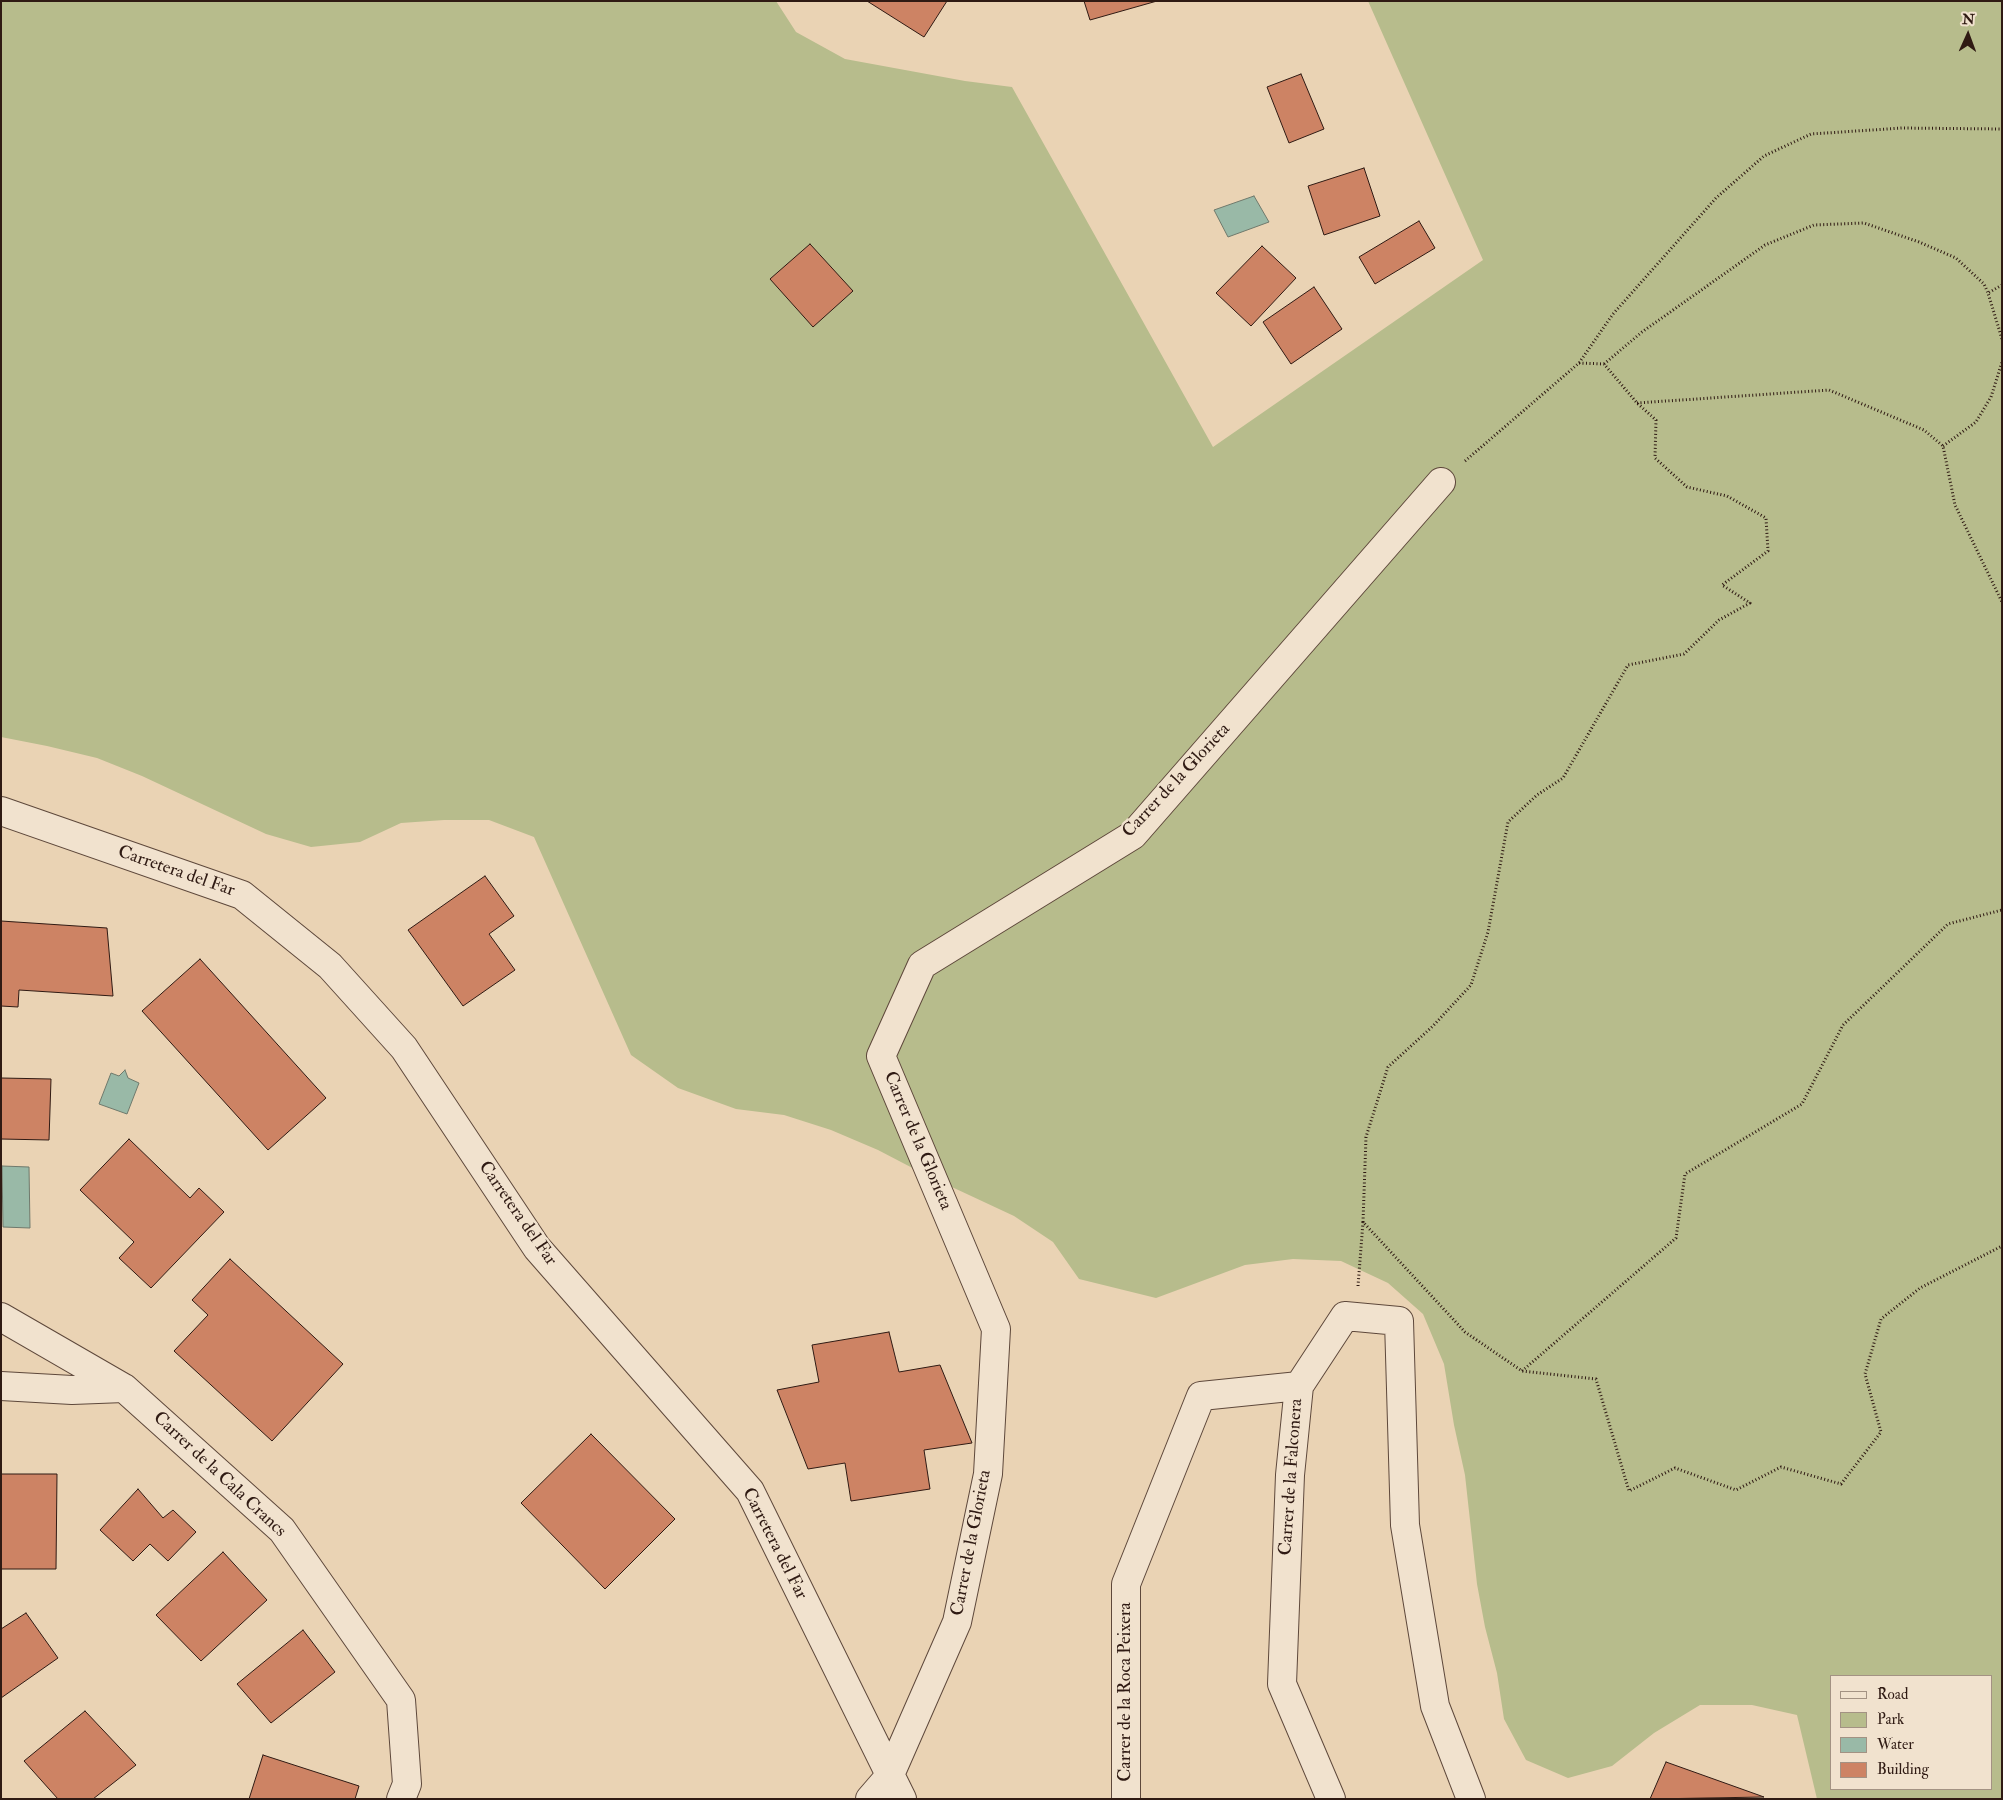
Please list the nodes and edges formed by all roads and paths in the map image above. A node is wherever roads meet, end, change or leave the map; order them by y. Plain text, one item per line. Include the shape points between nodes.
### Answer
1 (2002, 130) edge
2 (2002, 284) edge
3 (1988, 293) junction
4 (2002, 339) edge
5 (2002, 362) edge
6 (1580, 363) junction
7 (1604, 364) junction
8 (1637, 403) junction
9 (1943, 446) junction
10 (1441, 482) joint
11 (2002, 602) edge
12 (1, 811) edge
13 (2002, 910) edge
14 (1363, 1222) junction
15 (2002, 1246) edge
16 (1, 1316) edge
17 (1344, 1316) junction
18 (1522, 1372) junction
19 (1, 1386) edge
20 (1299, 1386) junction
21 (124, 1388) junction
22 (1126, 1584) joint
23 (896, 1788) edge
24 (401, 1799) edge
25 (870, 1799) edge
26 (1126, 1799) edge
27 (1332, 1799) edge
28 (1471, 1799) edge

1 - 6 path via 1902,128 1811,134 1764,156 1716,198 1613,314
2 - 3 path
3 - 4 path
3 - 7 path via 1984,284 1956,258 1919,242 1864,224 1814,225 1765,245
5 - 9 path via 1991,397 1976,422
6 - 7 path
6 - 10 path
7 - 8 path
8 - 9 path via 1829,390 1924,430
8 - 14 path via 1656,420 1655,458 1687,487 1727,496 1766,518 1768,551 1722,585 1750,603 1719,620 1684,654 1628,665 1563,778 1537,795 1508,822 1488,932 1471,985 1388,1067 1366,1138
9 - 11 path via 1955,505
10 - 23 street, Carrer de la Glorieta via 1133,835 922,965 881,1056 996,1329 988,1474 957,1622
12 - 23 street, Carretera del Far via 242,895 330,966 404,1048 537,1248 750,1491
13 - 18 path via 1948,924 1843,1024 1802,1104 1685,1174 1676,1238
14 - 17 path via 1358,1286
14 - 18 path via 1465,1332
15 - 18 path via 1920,1288 1882,1319 1865,1374 1881,1432 1840,1484 1782,1467 1736,1490 1675,1468 1629,1491 1596,1379
16 - 21 street, Carrer de la Cala Crancs
17 - 20 street
17 - 28 street via 1399,1321 1405,1525 1435,1706
19 - 21 street via 72,1390
20 - 22 street, Carrer de la Falconera via 1201,1396
20 - 27 street, Carrer de la Falconera via 1290,1475 1282,1684
21 - 24 street, Carrer de la Cala Crancs via 282,1530 401,1700 407,1784
22 - 26 street, Carrer de la Roca Peixera
23 - 25 street, Carrer de la Glorieta

